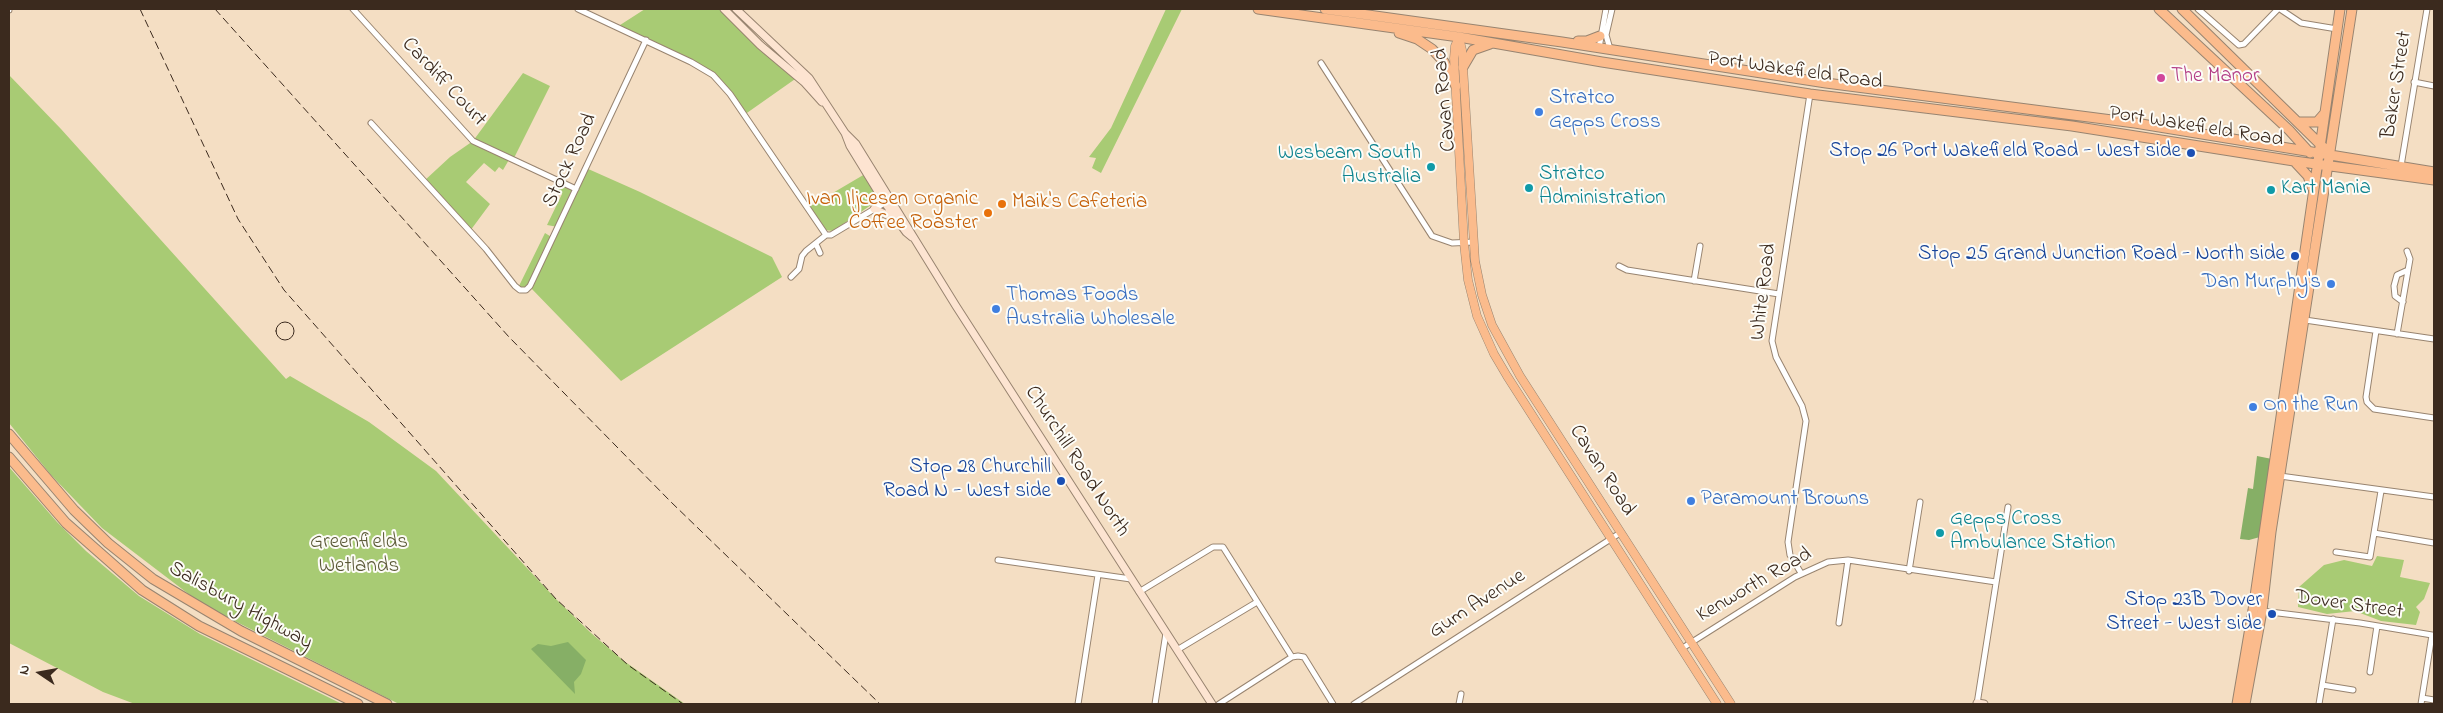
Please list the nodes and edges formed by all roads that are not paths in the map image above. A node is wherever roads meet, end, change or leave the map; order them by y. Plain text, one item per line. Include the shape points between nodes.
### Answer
1 (353, 9) edge
2 (578, 9) edge
3 (724, 9) edge
4 (736, 9) edge
5 (1258, 9) edge
6 (1326, 9) edge
7 (1606, 9) edge
8 (1612, 9) edge
9 (2159, 9) edge
10 (2182, 9) edge
11 (2198, 9) edge
12 (2279, 9) edge
13 (2340, 9) edge
14 (2352, 9) edge
15 (2427, 9) edge
16 (1269, 10) edge
17 (745, 19) junction
18 (1349, 21) junction
19 (735, 22) junction
20 (2350, 22) junction
21 (1423, 24) junction
22 (2337, 29) junction
23 (1512, 34) junction
24 (1600, 36) junction
25 (1459, 37) junction
26 (2347, 38) junction
27 (646, 40) junction
28 (1562, 42) junction
29 (1493, 44) junction
30 (1599, 49) junction
31 (1610, 50) junction
32 (2225, 53) junction
33 (2217, 62) junction
34 (1321, 63) dead end
35 (1463, 67) junction
36 (1638, 67) junction
37 (1791, 78) junction
38 (2414, 82) junction
39 (1826, 83) junction
40 (1456, 86) junction
41 (2434, 86) edge
42 (1810, 94) junction
43 (2002, 104) junction
44 (830, 109) junction
45 (2324, 114) junction
46 (2000, 117) junction
47 (2298, 122) junction
48 (371, 123) dead end
49 (2184, 130) junction
50 (2289, 130) junction
51 (2182, 143) junction
52 (2281, 146) junction
53 (2319, 148) junction
54 (2308, 151) junction
55 (2330, 154) junction
56 (2294, 161) junction
57 (2317, 163) junction
58 (2328, 164) junction
59 (2401, 166) junction
60 (2434, 172) edge
61 (2434, 180) edge
62 (576, 189) junction
63 (2312, 192) junction
64 (887, 201) junction
65 (874, 209) junction
66 (897, 219) junction
67 (826, 235) junction
68 (912, 237) junction
69 (1474, 242) junction
70 (1464, 243) junction
71 (816, 244) junction
72 (1700, 246) dead end
73 (2406, 251) dead end
74 (820, 253) dead end
75 (1620, 266) dead end
76 (2408, 270) junction
77 (791, 277) dead end
78 (1694, 281) junction
79 (1779, 294) junction
80 (2403, 302) junction
81 (2296, 318) junction
82 (2306, 320) junction
83 (2376, 331) junction
84 (2397, 334) junction
85 (2434, 339) edge
86 (1533, 396) junction
87 (1523, 403) junction
88 (2434, 418) edge
89 (9, 434) edge
90 (9, 457) edge
91 (1562, 462) junction
92 (1579, 468) junction
93 (2277, 476) junction
94 (2381, 491) junction
95 (2434, 498) edge
96 (1920, 502) dead end
97 (2008, 507) dead end
98 (1620, 533) junction
99 (2374, 533) junction
100 (1611, 539) junction
101 (2434, 542) edge
102 (2336, 552) dead end
103 (998, 560) dead end
104 (1848, 560) junction
105 (1909, 571) junction
106 (1801, 573) junction
107 (1098, 575) junction
108 (1131, 580) junction
109 (1996, 582) junction
110 (1140, 592) junction
111 (1257, 602) junction
112 (2258, 610) junction
113 (2333, 619) junction
114 (1839, 623) dead end
115 (2377, 626) junction
116 (1166, 633) junction
117 (1691, 642) junction
118 (1681, 649) junction
119 (1177, 650) junction
120 (1292, 657) junction
121 (2370, 672) dead end
122 (2322, 685) junction
123 (2353, 690) dead end
124 (1461, 694) dead end
125 (2434, 700) edge
126 (2422, 701) edge
127 (358, 704) edge
128 (387, 704) edge
129 (1078, 704) edge
130 (1155, 704) edge
131 (1212, 704) edge
132 (1220, 704) edge
133 (1333, 704) edge
134 (1354, 704) edge
135 (1459, 704) edge
136 (1717, 704) edge
137 (1731, 704) edge
138 (1979, 704) edge
139 (2237, 704) edge
140 (2245, 704) edge
141 (2319, 704) edge

1 - 62 street, Cardiff Court via 473,141
2 - 27 street
3 - 19 street, Churchill Road North
4 - 17 street, Churchill Road North
5 - 16 highway, Port Wakefield Road
6 - 21 highway, Port Wakefield Road
7 - 24 street
8 - 31 street via 1606,35
9 - 33 highway
10 - 32 highway
11 - 12 street via 2239,45 2244,44
12 - 22 street via 2301,23
13 - 22 highway
14 - 20 highway
15 - 38 street, Baker Street
16 - 18 highway, Port Wakefield Road
17 - 19 street
17 - 44 street, Churchill Road North via 809,78
18 - 25 highway, Port Wakefield Road
18 - 40 highway via 1408,36 1425,44 1444,62
19 - 44 street, Churchill Road North
20 - 22 highway
20 - 26 highway
21 - 23 highway, Port Wakefield Road
21 - 25 highway
22 - 26 highway
22 - 45 highway
23 - 25 highway
23 - 28 highway, Port Wakefield Road
24 - 28 highway via 1585,41
24 - 30 street
25 - 29 highway, Port Wakefield Road
25 - 35 main road, Cavan Road
25 - 40 main road, Cavan Road via 1455,48
26 - 55 highway
27 - 62 street, Stock Road
27 - 67 street via 713,75 730,94
28 - 30 highway, Port Wakefield Road
29 - 35 highway via 1473,50
29 - 36 highway, Port Wakefield Road
30 - 31 highway, Port Wakefield Road
30 - 36 highway via 1603,56 1631,62
31 - 37 highway, Port Wakefield Road
32 - 33 highway
32 - 47 highway
33 - 50 highway
34 - 70 street via 1430,233 1444,241
35 - 69 main road, Cavan Road
36 - 42 highway, Port Wakefield Road
37 - 39 highway, Port Wakefield Road
37 - 42 highway via 1806,85
38 - 41 street
38 - 59 street, Baker Street
39 - 42 highway
39 - 43 highway, Port Wakefield Road
40 - 70 main road, Cavan Road
42 - 46 highway, Port Wakefield Road
42 - 79 street, White Road
43 - 46 highway
43 - 49 highway, Port Wakefield Road
44 - 64 street, Churchill Road North
45 - 47 highway via 2317,122
45 - 53 highway
46 - 51 highway, Port Wakefield Road
47 - 53 highway
48 - 62 street, Stock Road via 520,290 530,286
49 - 51 highway
49 - 52 highway, Port Wakefield Road
50 - 52 highway via 2287,141
50 - 54 highway
51 - 56 highway, Port Wakefield Road
52 - 54 highway, Port Wakefield Road
53 - 54 highway, Port Wakefield Road
53 - 55 highway
53 - 57 highway
54 - 57 highway
55 - 58 highway
55 - 59 highway
56 - 57 highway, Port Wakefield Road
56 - 63 highway via 2308,176
57 - 58 highway, Port Wakefield Road
57 - 63 highway
58 - 61 highway, Port Wakefield Road
58 - 82 highway
59 - 60 highway
63 - 81 highway
64 - 65 street
64 - 66 street, Churchill Road North
64 - 68 street, Churchill Road North via 910,229
65 - 66 street
65 - 67 street
66 - 68 street, Churchill Road North
67 - 71 street
68 - 108 street, Churchill Road North
69 - 70 street
69 - 86 main road, Cavan Road via 1478,278 1492,326
70 - 87 main road, Cavan Road via 1468,280 1477,316 1494,354
71 - 74 street
71 - 77 street via 802,256 799,269
72 - 78 street
73 - 76 street via 2410,260
75 - 78 street via 1627,270
76 - 80 street
76 - 80 street via 2397,275 2394,286 2395,296
78 - 79 street
79 - 106 street, White Road via 1773,351 1802,406 1806,421 1788,542 1790,555
80 - 84 street
81 - 82 highway
81 - 93 highway
82 - 83 street
82 - 93 highway
83 - 84 street
83 - 88 street via 2367,402 2374,409
84 - 85 street
86 - 87 main road
86 - 92 main road, Cavan Road
87 - 91 main road, Cavan Road
89 - 128 highway, Salisbury Highway via 74,510 153,579 240,631
90 - 127 highway, Salisbury Highway via 66,523 142,590 199,626
91 - 92 main road
91 - 100 main road, Cavan Road
92 - 98 main road, Cavan Road
93 - 94 street
93 - 112 highway
94 - 95 street
94 - 99 street
96 - 105 street
97 - 109 street
98 - 100 street, Gum Avenue
98 - 117 main road, Cavan Road
99 - 101 street
99 - 102 street via 2370,557
100 - 118 main road, Cavan Road
100 - 134 street, Gum Avenue
103 - 107 street
104 - 105 street, Kenworth Road
104 - 106 street, Kenworth Road via 1823,563
104 - 114 street
105 - 109 street, Kenworth Road
106 - 117 street, Kenworth Road
107 - 108 street
107 - 129 street
108 - 110 street, Churchill Road North
109 - 138 street
110 - 111 street via 1213,547 1223,547
110 - 116 street, Churchill Road North
111 - 119 street
111 - 120 street
112 - 113 street, Dover Street
112 - 139 highway
112 - 140 highway
113 - 115 street, Dover Street
113 - 122 street
115 - 121 street
115 - 126 street, Dover Street via 2432,635
116 - 119 street, Churchill Road North
116 - 130 street
117 - 118 street, Kenworth Road
117 - 137 main road, Cavan Road
118 - 136 main road, Cavan Road
119 - 131 street, Churchill Road North
120 - 132 street
120 - 133 street via 1304,657
122 - 123 street
122 - 141 street
124 - 135 street
125 - 126 street

